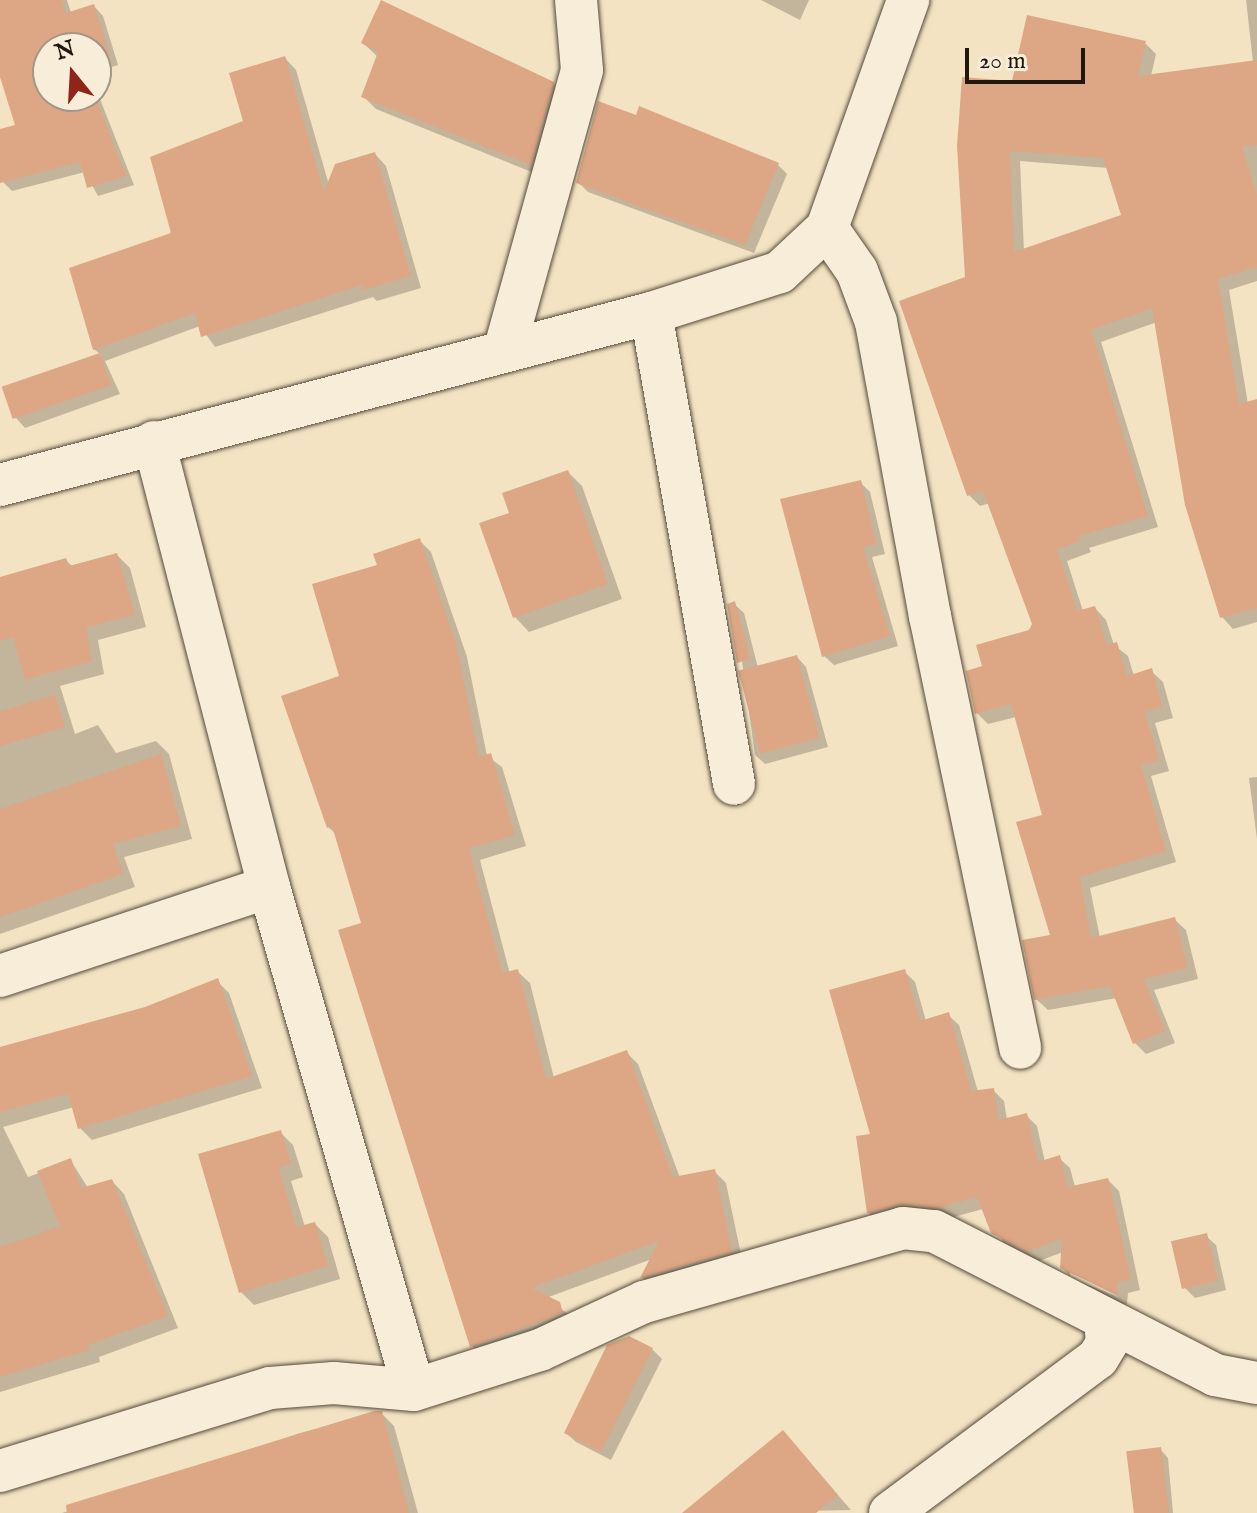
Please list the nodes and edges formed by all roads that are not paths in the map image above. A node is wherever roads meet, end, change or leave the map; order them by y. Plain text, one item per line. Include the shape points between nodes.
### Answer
1 (576, 0) edge
2 (908, 0) edge
3 (827, 228) junction
4 (651, 313) junction
5 (505, 348) junction
6 (154, 442) junction
7 (0, 485) edge
8 (734, 784) dead end
9 (269, 887) junction
10 (0, 976) edge
11 (1020, 1048) dead end
12 (1105, 1321) junction
13 (1257, 1383) edge
14 (414, 1390) junction
15 (0, 1471) edge
16 (890, 1513) edge

1 - 5 street via 582,70
2 - 3 street
3 - 4 street via 780,272
3 - 11 street via 857,271 876,322 930,616
4 - 5 street
4 - 8 street
5 - 6 street
6 - 7 street
6 - 9 street
9 - 10 street
9 - 14 street
12 - 13 street via 1153,1339 1215,1375
12 - 14 street via 934,1231 903,1228 644,1302 540,1350
12 - 16 street via 1107,1343 1098,1358
14 - 15 street via 334,1383 270,1388

